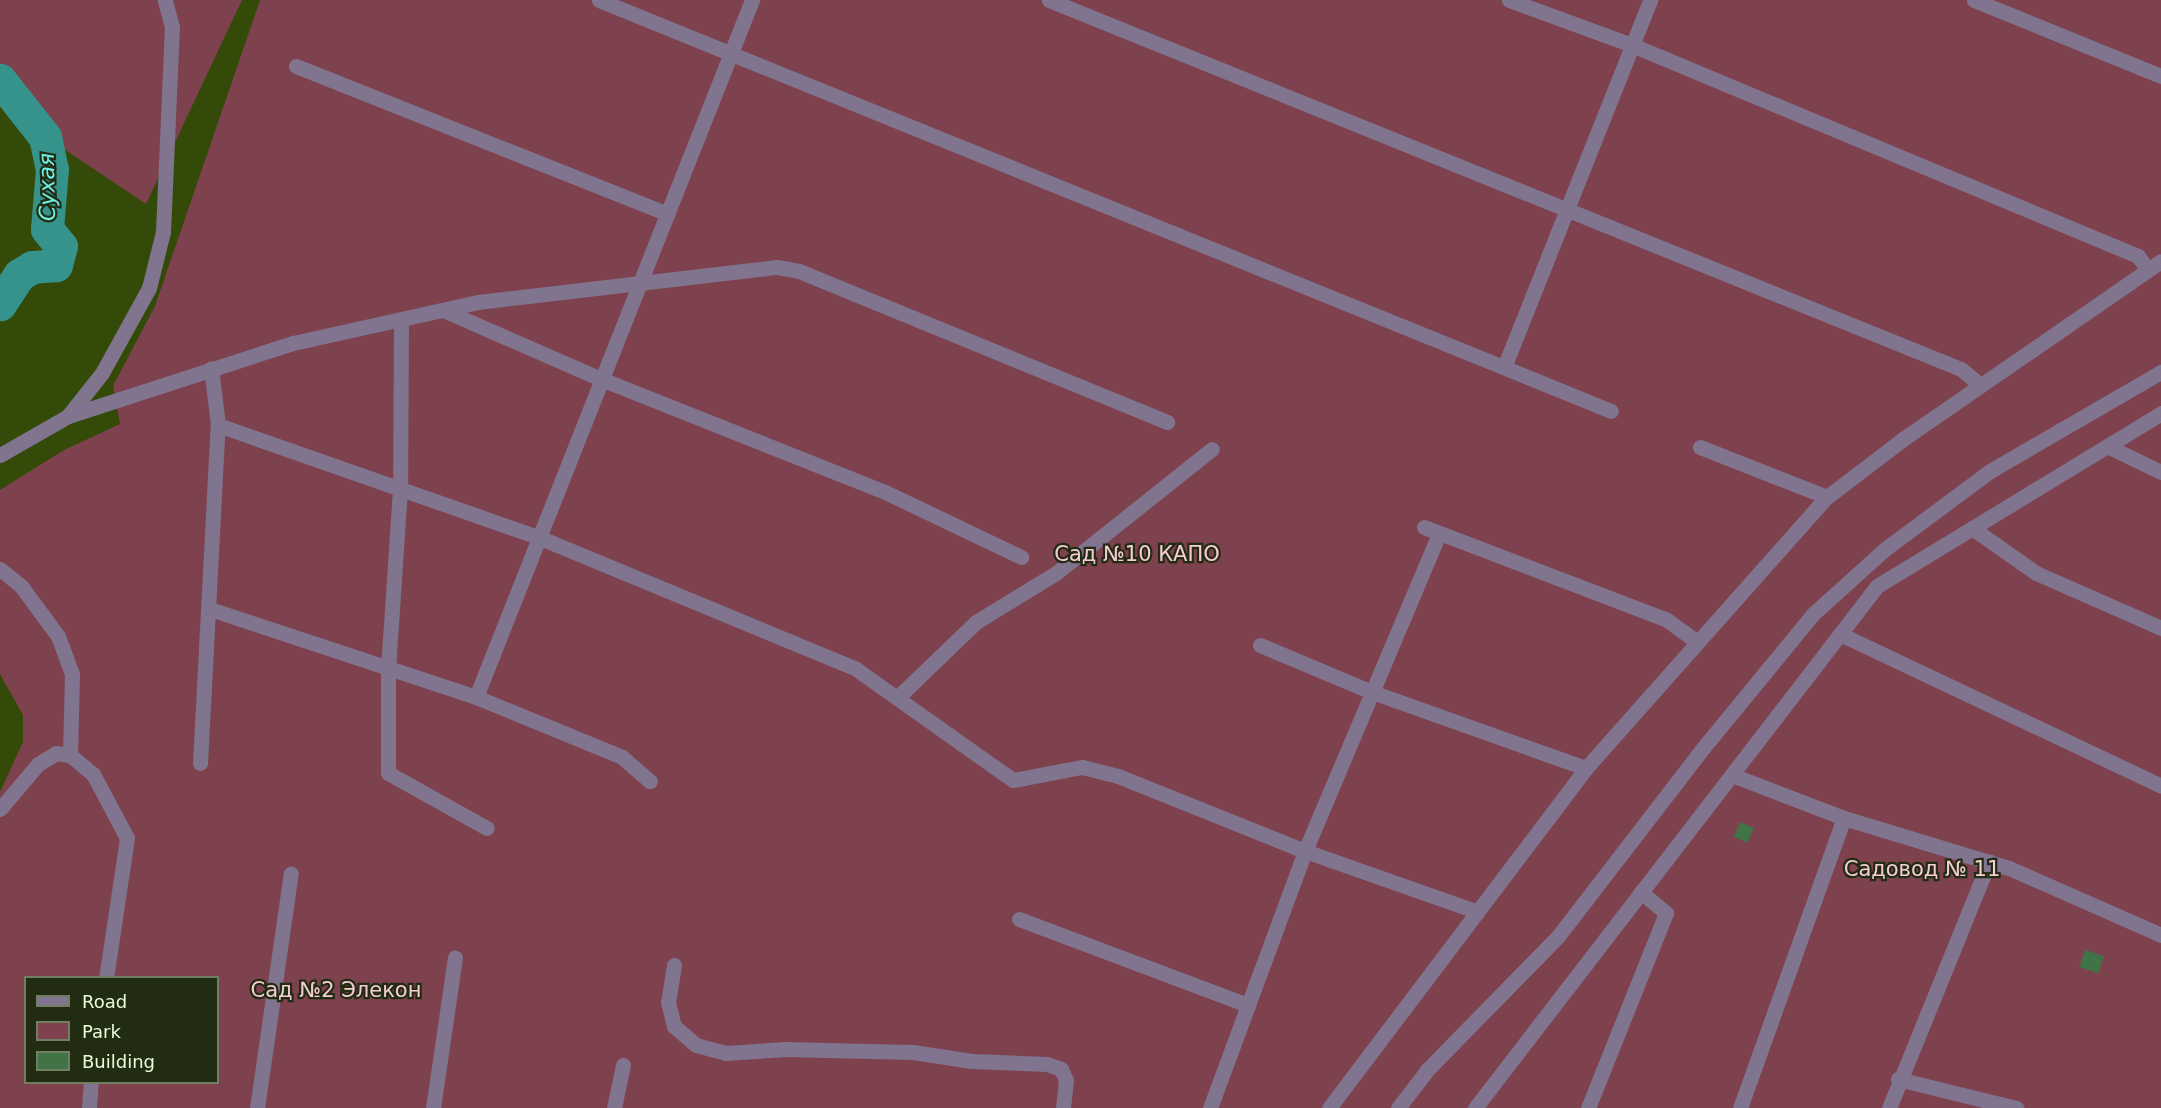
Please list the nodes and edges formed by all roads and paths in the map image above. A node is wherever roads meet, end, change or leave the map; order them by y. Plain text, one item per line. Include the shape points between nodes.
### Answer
1 (165, 0) edge
2 (599, 0) edge
3 (752, 0) edge
4 (1049, 0) edge
5 (1509, 0) edge
6 (1650, 0) edge
7 (1974, 0) edge
8 (1632, 45) junction
9 (728, 54) junction
10 (296, 66) dead end
11 (2161, 76) edge
12 (1564, 209) junction
13 (668, 214) junction
14 (2161, 261) edge
15 (2148, 270) junction
16 (642, 285) junction
17 (443, 310) junction
18 (401, 320) junction
19 (1504, 365) junction
20 (211, 368) junction
21 (2161, 372) edge
22 (601, 379) junction
23 (1980, 385) junction
24 (1611, 411) dead end
25 (2161, 413) edge
26 (68, 416) junction
27 (1167, 422) dead end
28 (218, 425) junction
29 (2107, 446) junction
30 (1700, 447) dead end
31 (1212, 449) dead end
32 (0, 455) edge
33 (2161, 472) edge
34 (400, 489) junction
35 (1827, 497) junction
36 (1424, 527) dead end
37 (1972, 528) junction
38 (1439, 534) junction
39 (538, 537) junction
40 (1021, 557) dead end
41 (0, 569) edge
42 (210, 609) junction
43 (2161, 628) edge
44 (1840, 633) junction
45 (1696, 641) junction
46 (1260, 645) dead end
47 (388, 668) junction
48 (1372, 692) junction
49 (476, 697) junction
50 (898, 697) junction
51 (70, 755) junction
52 (200, 763) dead end
53 (1586, 768) junction
54 (1732, 775) junction
55 (650, 781) dead end
56 (2161, 786) edge
57 (0, 809) edge
58 (1844, 818) junction
59 (487, 828) dead end
60 (1305, 851) junction
61 (1989, 862) junction
62 (291, 873) dead end
63 (1641, 892) junction
64 (1478, 912) junction
65 (1019, 919) dead end
66 (2161, 934) edge
67 (455, 958) dead end
68 (674, 965) dead end
69 (106, 976) edge
70 (1248, 1005) junction
71 (623, 1065) dead end
72 (1898, 1079) junction
73 (91, 1084) edge
74 (89, 1108) edge
75 (257, 1108) edge
76 (433, 1108) edge
77 (614, 1108) edge
78 (1063, 1108) edge
79 (1210, 1108) edge
80 (1329, 1108) edge
81 (1398, 1108) edge
82 (1475, 1108) edge
83 (1588, 1108) edge
84 (1740, 1108) edge
85 (1889, 1108) edge
86 (2016, 1108) edge

1 - 26 street via 172,27 163,232 149,288 102,374
2 - 9 street
3 - 9 street
4 - 12 street
5 - 8 street
6 - 8 street
7 - 11 street
8 - 12 street
8 - 15 street via 2138,256
9 - 13 street
9 - 19 street
10 - 13 street
12 - 19 street
12 - 23 street via 1961,369
13 - 16 street
14 - 15 street
15 - 23 street
16 - 17 street via 478,302
16 - 22 street
16 - 27 street via 777,267 799,271
17 - 18 street
17 - 22 street
18 - 20 street via 293,343
18 - 34 street
19 - 24 street
20 - 26 street
20 - 28 street
21 - 81 street via 1990,471 1885,549 1813,614 1702,748 1559,935 1428,1069
22 - 39 street
22 - 40 street via 885,492
23 - 35 street
25 - 29 street
26 - 32 street
28 - 34 street
28 - 42 street
29 - 33 street
29 - 37 street
30 - 35 street
31 - 50 street via 1056,573 976,622
34 - 39 street
34 - 47 street
35 - 45 street
36 - 38 street
37 - 43 street via 2036,573
37 - 44 street via 1877,586
38 - 45 street via 1667,620
38 - 48 street
39 - 49 street
39 - 50 street via 856,669
41 - 51 street via 21,586 58,636 72,674
42 - 47 street
42 - 52 street
44 - 54 street
44 - 56 street
45 - 53 street
46 - 48 street
47 - 49 street
47 - 59 street via 388,773
48 - 53 street
48 - 60 street
49 - 55 street via 622,757
50 - 60 street via 1013,780 1082,767 1118,776
51 - 57 street via 56,753 38,764
51 - 69 street via 93,774 127,838
53 - 64 street
54 - 58 street
54 - 63 street
58 - 61 street
58 - 84 street
60 - 64 street
60 - 70 street
61 - 66 street
61 - 72 street
62 - 75 street
63 - 82 street
63 - 83 street via 1666,913
64 - 80 street
65 - 70 street
67 - 76 street
68 - 78 street via 668,1002 674,1026 696,1046 726,1053 785,1049 913,1052 971,1061 1047,1064 1061,1069 1066,1080
70 - 79 street
71 - 77 street
72 - 85 street
72 - 86 street
73 - 74 street

